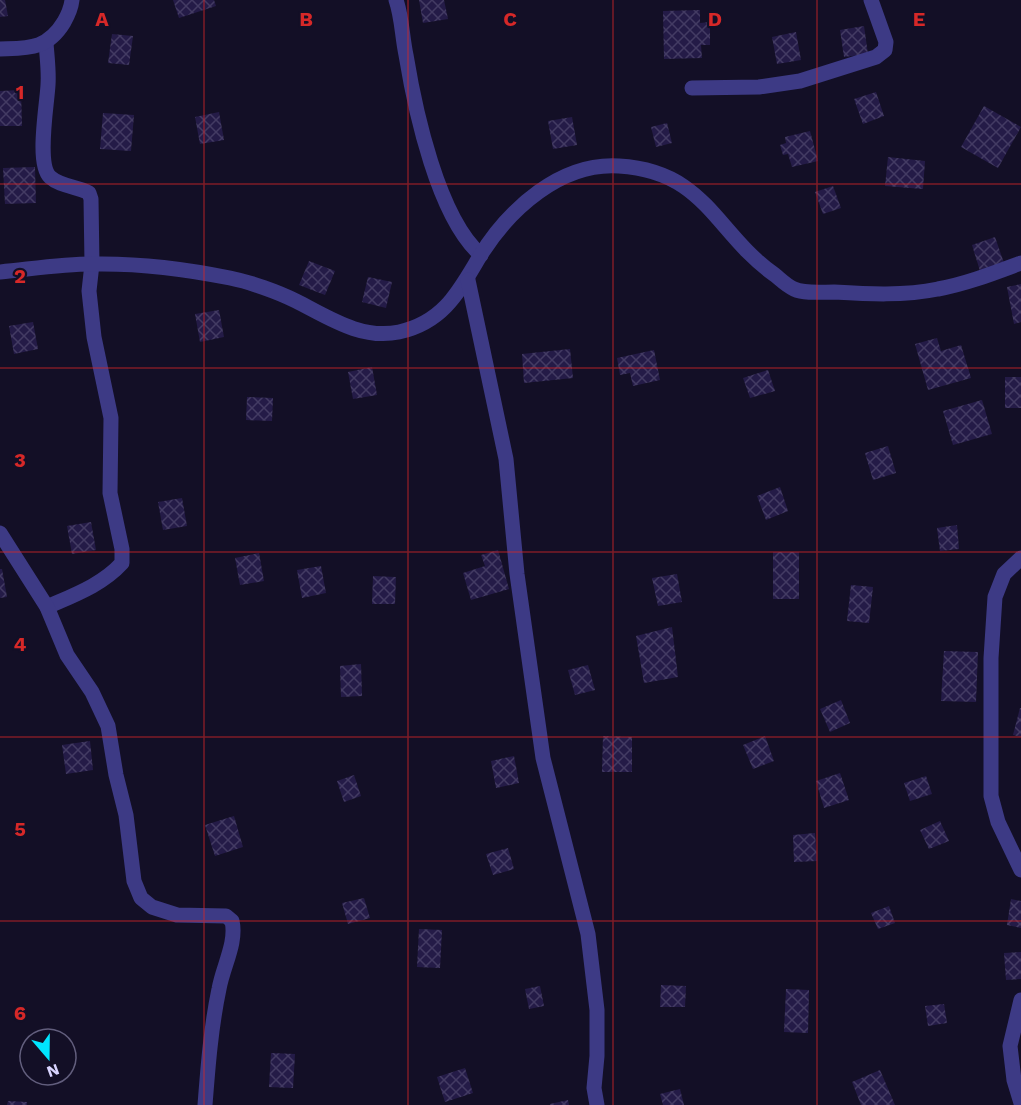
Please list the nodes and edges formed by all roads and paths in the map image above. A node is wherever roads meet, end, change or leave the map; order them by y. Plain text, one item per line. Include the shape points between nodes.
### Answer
1 (72, 0) edge
2 (396, 0) edge
3 (871, 0) edge
4 (46, 43) junction
5 (0, 49) edge
6 (692, 88) dead end
7 (481, 255) junction
8 (1021, 263) edge
9 (92, 264) junction
10 (0, 272) edge
11 (468, 280) junction
12 (0, 533) edge
13 (1021, 558) edge
14 (47, 607) junction
15 (1021, 870) edge
16 (1021, 1000) edge
17 (1021, 1103) edge
18 (205, 1105) edge
19 (597, 1105) edge

1 - 4 street via 60,29
2 - 7 street via 417,114 442,191 458,228
3 - 6 street via 886,42 885,50 876,57 800,81 759,87
4 - 5 street
4 - 9 street via 45,170 62,184 89,193
7 - 8 street via 505,223 534,195 573,171 620,166 652,171 680,182 702,200 757,263 794,289 858,294 928,291 985,277
7 - 11 street
9 - 10 street
9 - 11 street via 234,279 295,300 333,322 366,332 397,332 424,323 448,304
9 - 14 street via 89,291 111,418 111,493 122,563 112,575
11 - 19 street via 506,459 543,758 588,934 597,1011
12 - 14 street
13 - 15 street via 1004,574 995,597 991,796 998,822
14 - 18 street via 67,655 92,692 108,726 126,815 134,881 141,898 152,907 177,915 226,916 232,921 234,930 208,1052
16 - 17 street via 1010,1046

